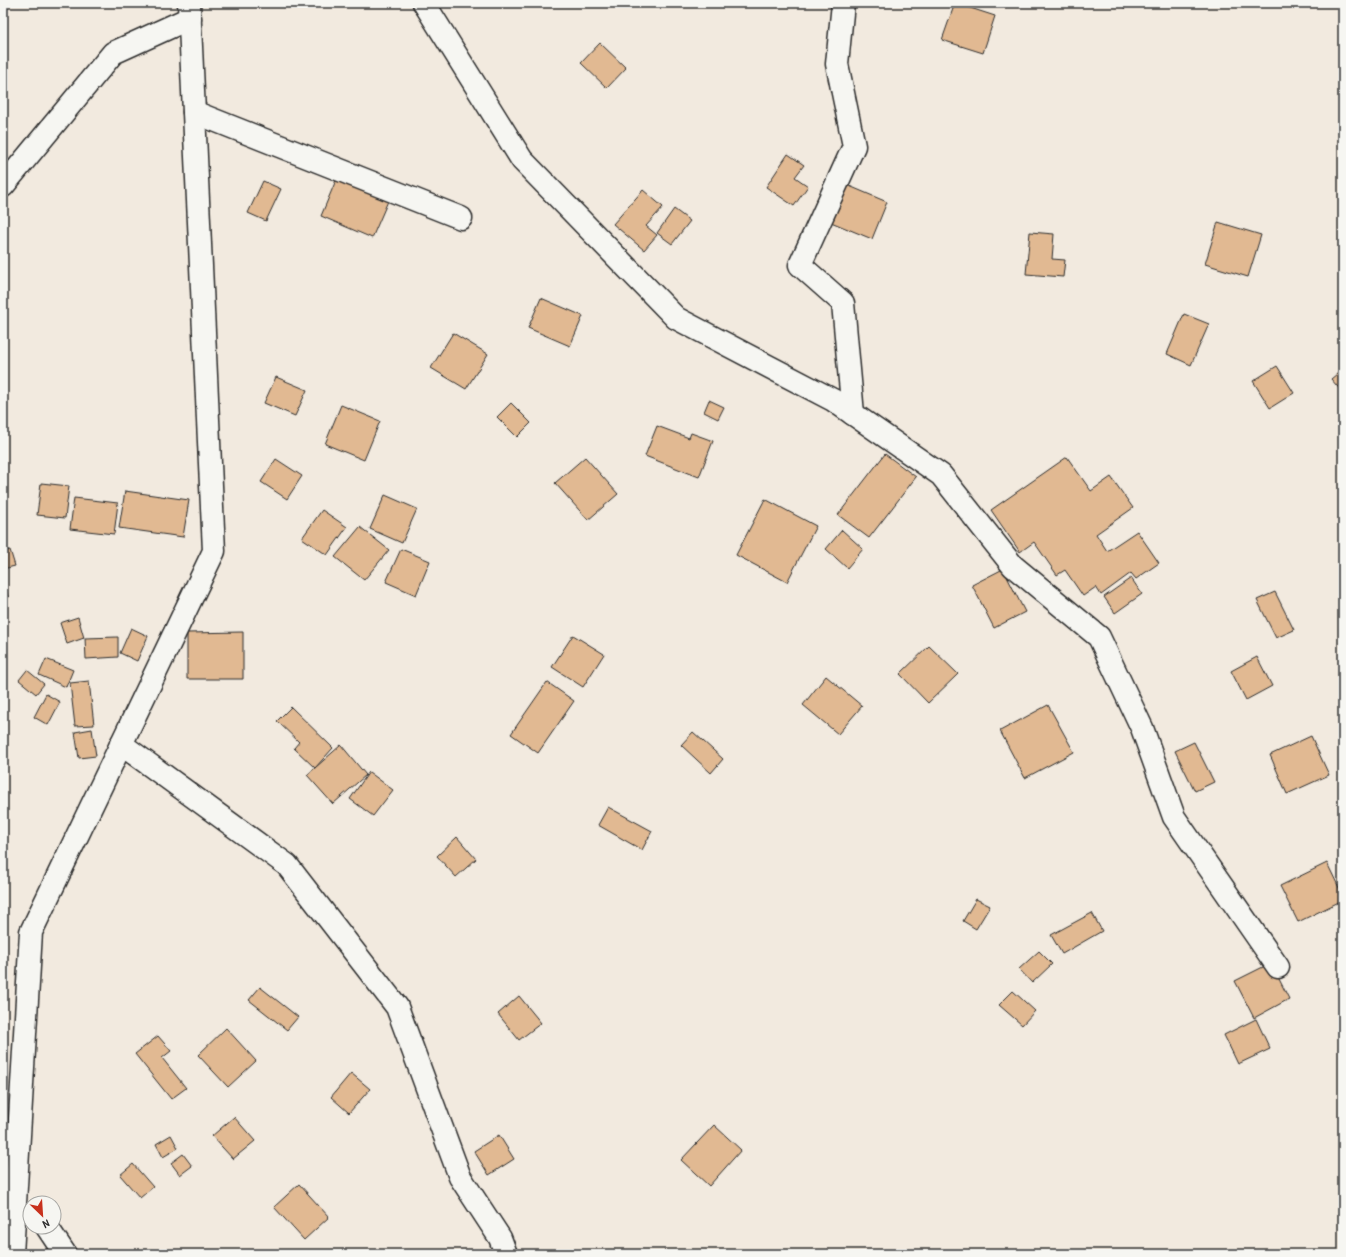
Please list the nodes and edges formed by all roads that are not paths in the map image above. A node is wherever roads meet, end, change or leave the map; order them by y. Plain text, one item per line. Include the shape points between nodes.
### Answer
1 (424, 3) edge
2 (843, 3) edge
3 (189, 10) edge
4 (194, 112) junction
5 (3, 186) edge
6 (461, 218) dead end
7 (854, 414) junction
8 (121, 744) junction
9 (1278, 967) dead end
10 (16, 1180) junction
11 (26, 1195) edge
12 (52, 1235) edge
13 (12, 1254) edge
14 (65, 1254) edge
15 (506, 1254) edge

1 - 7 street via 522,160 676,318 833,400
2 - 7 street via 837,64 854,146 800,265 843,303
3 - 4 street
3 - 5 street via 113,53
4 - 6 street
4 - 8 street via 214,551
7 - 9 street via 941,475 1013,566 1099,636 1142,728 1174,817
8 - 10 street via 31,932
8 - 15 street via 287,865 397,1007 460,1177 500,1238
10 - 11 street
10 - 13 street
12 - 14 street

